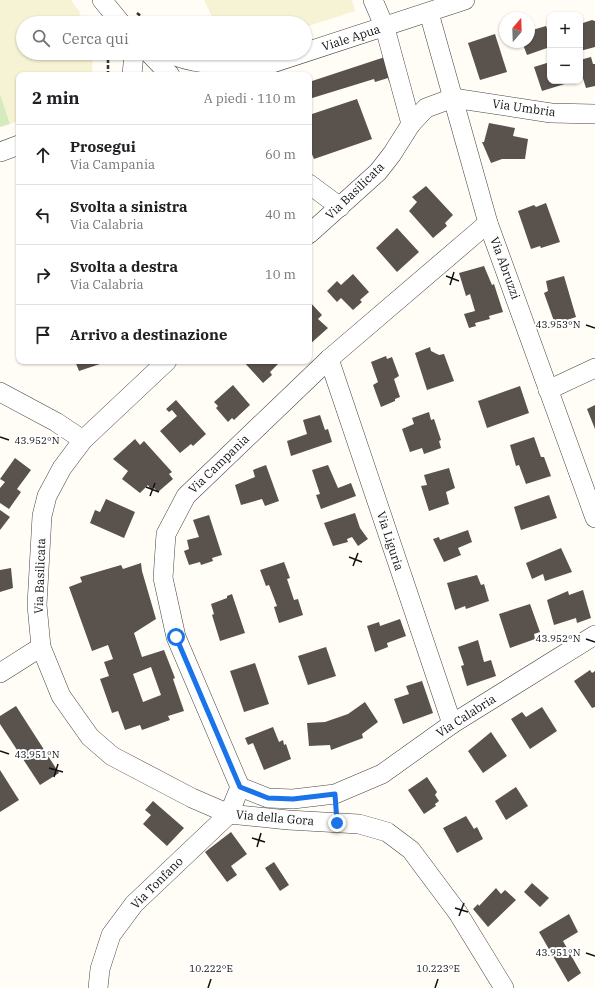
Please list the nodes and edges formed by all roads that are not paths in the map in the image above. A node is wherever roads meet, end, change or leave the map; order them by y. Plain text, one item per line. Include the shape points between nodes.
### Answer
1 (102, 0) edge
2 (373, 0) edge
3 (461, 1) edge
4 (429, 13) junction
5 (115, 16) edge
6 (385, 28) junction
7 (312, 51) edge
8 (133, 60) edge
9 (156, 60) edge
10 (193, 60) edge
11 (283, 60) edge
12 (264, 66) junction
13 (132, 72) edge
14 (167, 72) edge
15 (245, 72) edge
16 (453, 98) junction
17 (595, 114) edge
18 (410, 124) junction
19 (16, 146) edge
20 (0, 152) edge
21 (312, 186) edge
22 (340, 207) junction
23 (488, 223) junction
24 (312, 231) edge
25 (329, 358) junction
26 (164, 364) edge
27 (595, 368) edge
28 (548, 390) junction
29 (0, 392) edge
30 (83, 440) junction
31 (595, 518) edge
32 (595, 635) edge
33 (41, 647) junction
34 (0, 673) edge
35 (452, 724) junction
36 (240, 787) junction
37 (335, 794) junction
38 (229, 814) junction
39 (337, 823) junction
40 (98, 988) edge
41 (504, 988) edge

1 - 5 street
2 - 6 street
3 - 4 street, Viale Apua
4 - 6 street, Viale Apua
4 - 16 street, Via Abruzzi
6 - 7 street, Viale Apua
6 - 18 street
8 - 13 street
9 - 14 street
10 - 12 street
11 - 12 street, Viale Apua
12 - 15 street, Viale Apua
16 - 17 street, Via Umbria via 551,113
16 - 18 street, Via Basilicata via 426,108
16 - 23 street, Via Abruzzi
18 - 22 street, Via Basilicata via 378,172
19 - 20 street
21 - 22 street
22 - 24 street, Via Basilicata
23 - 25 street, Via Campania
23 - 28 street, Via Abruzzi
25 - 35 street, Via Liguria
25 - 36 street, Via Campania via 186,496 166,534 163,578 176,637
26 - 30 street, Via Basilicata
27 - 28 street
28 - 31 street, Via Abruzzi
29 - 30 street via 56,422
30 - 33 street, Via Basilicata via 53,484 44,507 37,605
32 - 35 street, Via Calabria
33 - 34 street
33 - 38 street, Via Basilicata via 68,709 90,737 112,756 171,788
35 - 37 street, Via Calabria via 382,774
36 - 37 street, Via Calabria via 268,798 293,799
36 - 38 street
37 - 39 street
38 - 39 street, Via della Gora
38 - 40 street, Via Tonfano via 134,904 111,935 100,969
39 - 41 street, Via della Gora via 359,824 387,832 411,850 458,913

